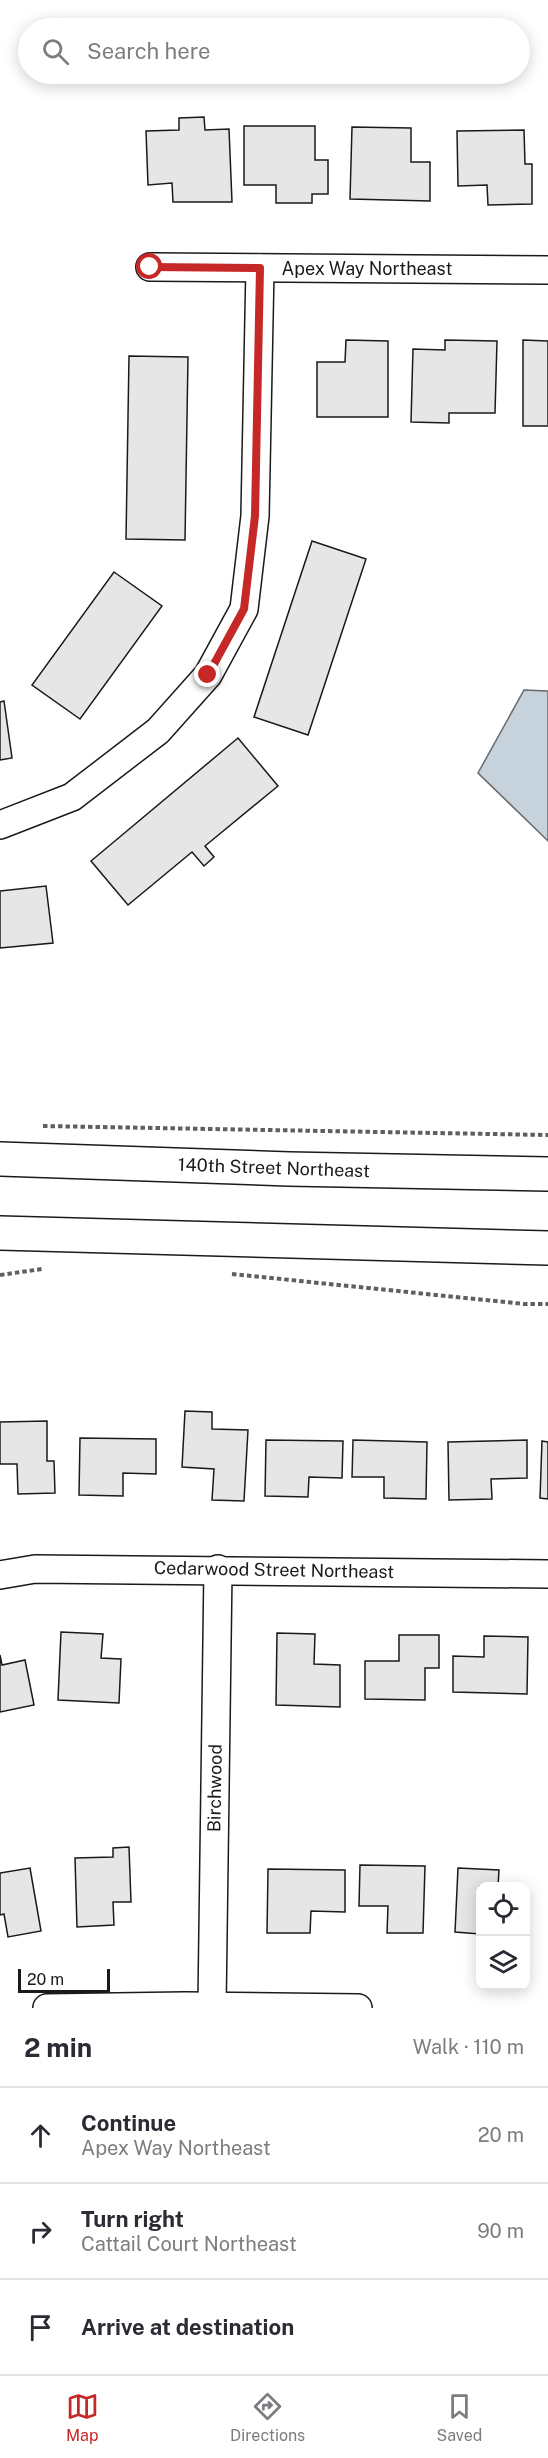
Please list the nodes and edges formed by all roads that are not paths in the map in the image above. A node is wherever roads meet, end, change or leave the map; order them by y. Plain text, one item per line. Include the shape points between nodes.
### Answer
1 (150, 267) dead end
2 (260, 268) junction
3 (548, 270) edge
4 (0, 825) edge
5 (0, 1159) edge
6 (548, 1174) edge
7 (0, 1233) edge
8 (548, 1248) edge
9 (218, 1569) junction
10 (548, 1574) edge
11 (0, 1575) edge
12 (212, 2006) junction
13 (47, 2008) edge
14 (358, 2008) edge

1 - 2 street, Apex Way Northeast
2 - 3 street, Apex Way Northeast
2 - 4 street via 255,516 244,609 208,675 158,731 72,797
5 - 6 highway, 140th Street Northeast
7 - 8 highway
9 - 10 street, Cedarwood Street Northeast
9 - 11 street, Cedarwood Street Northeast via 35,1569
9 - 12 street, Birchwood
12 - 13 street
12 - 14 street

